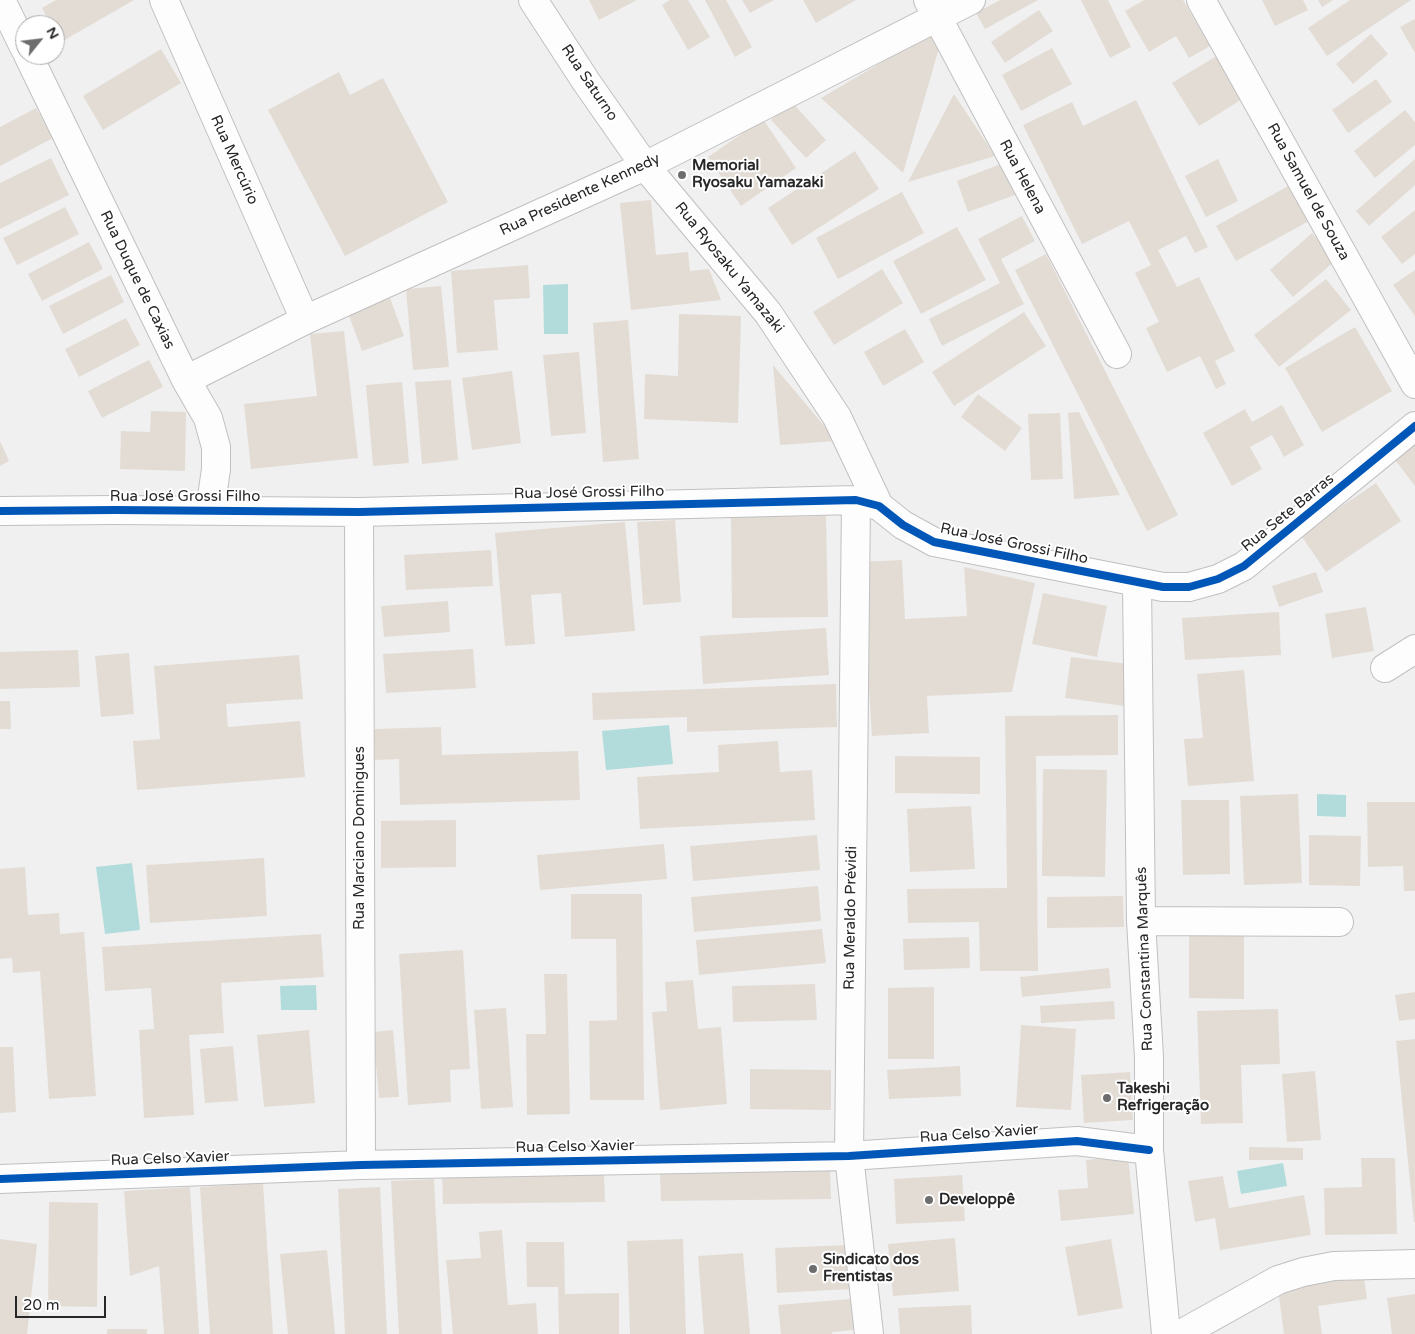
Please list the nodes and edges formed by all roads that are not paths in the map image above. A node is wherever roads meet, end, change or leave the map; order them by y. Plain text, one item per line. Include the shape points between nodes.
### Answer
1 (1, 0) edge
2 (164, 0) edge
3 (533, 0) edge
4 (971, 0) edge
5 (1200, 0) edge
6 (932, 9) edge
7 (15, 29) edge
8 (33, 65) edge
9 (645, 166) junction
10 (305, 320) junction
11 (1117, 354) dead end
12 (186, 380) junction
13 (1415, 384) edge
14 (1415, 426) edge
15 (868, 503) junction
16 (210, 511) junction
17 (0, 512) edge
18 (359, 512) junction
19 (1150, 585) junction
20 (1415, 649) edge
21 (1385, 668) dead end
22 (1141, 921) junction
23 (1339, 922) dead end
24 (1149, 1150) junction
25 (849, 1156) junction
26 (360, 1165) junction
27 (0, 1179) edge
28 (1415, 1264) edge
29 (869, 1334) edge
30 (1166, 1334) edge
31 (1181, 1334) edge

1 - 7 street
2 - 10 street, Rua Mercúrio
3 - 9 street, Rua Saturno
4 - 6 street, Rua Presidente Kennedy
5 - 13 street, Rua Samuel de Souza
6 - 9 street, Rua Presidente Kennedy
6 - 11 street, Rua Helena
8 - 12 street, Rua Duque de Caxias
9 - 10 street, Rua Presidente Kennedy
9 - 15 street, Rua Ryosaku Yamazaki via 768,313 837,417
10 - 12 street, Rua Presidente Kennedy
12 - 16 street, Rua Duque de Caxias via 208,418 216,447
14 - 19 street, Rua Sete Barras via 1244,566 1218,579 1189,587
15 - 18 street, Rua José Grossi Filho
15 - 19 street, Rua José Grossi Filho via 934,542
15 - 25 street, Rua Meraldo Prévidi
16 - 17 street, Rua José Grossi Filho
16 - 18 street, Rua José Grossi Filho
18 - 26 street, Rua Marciano Domingues
19 - 22 street, Rua Constantina Marquês
20 - 21 street
22 - 23 street
22 - 24 street, Rua Constantina Marquês via 1149,1057
24 - 25 street, Rua Celso Xavier via 1077,1141
24 - 30 street, Rua Constantina Marquês
25 - 26 street, Rua Celso Xavier
25 - 29 street, Rua Meraldo Prévidi
26 - 27 street, Rua Celso Xavier
28 - 31 street via 1334,1266 1303,1272 1278,1280

